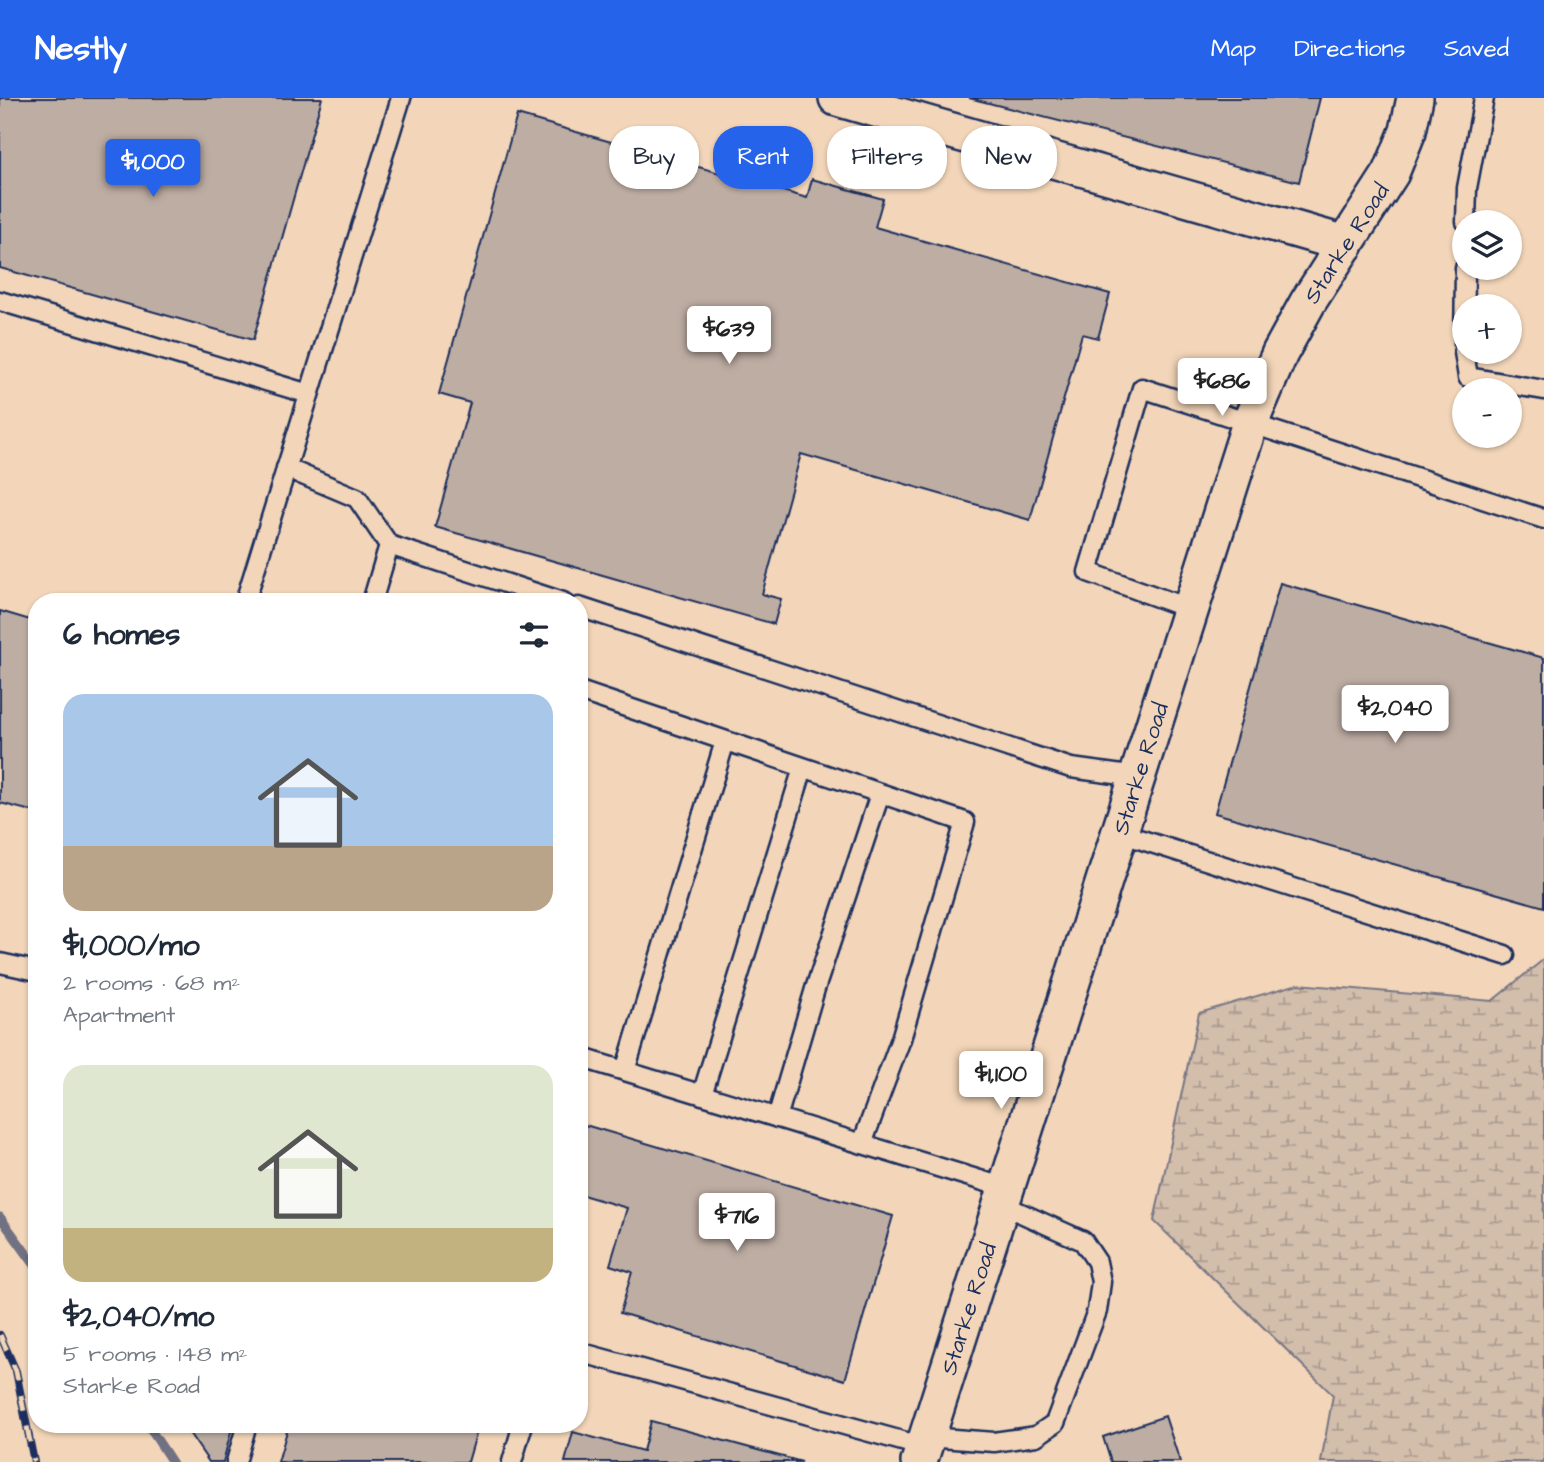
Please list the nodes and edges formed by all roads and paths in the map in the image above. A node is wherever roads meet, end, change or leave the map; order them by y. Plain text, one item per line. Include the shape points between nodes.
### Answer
1 (401, 98) edge
2 (837, 98) edge
3 (1415, 98) edge
4 (1484, 98) edge
5 (918, 109) edge
6 (1466, 210) edge
7 (1346, 244) junction
8 (1465, 280) edge
9 (0, 301) edge
10 (1544, 390) edge
11 (309, 394) junction
12 (1250, 423) junction
13 (286, 468) junction
14 (1544, 519) edge
15 (389, 545) junction
16 (248, 593) edge
17 (375, 593) edge
18 (536, 593) edge
19 (588, 610) edge
20 (1190, 610) junction
21 (588, 694) edge
22 (725, 741) junction
23 (803, 768) junction
24 (1137, 778) junction
25 (880, 794) junction
26 (1119, 833) junction
27 (1505, 955) dead end
28 (0, 963) edge
29 (28, 969) edge
30 (588, 1060) edge
31 (625, 1071) junction
32 (702, 1095) junction
33 (778, 1118) junction
34 (862, 1144) junction
35 (1004, 1196) junction
36 (588, 1355) edge
37 (244, 1433) edge
38 (520, 1433) edge
39 (923, 1449) edge
40 (236, 1462) edge
41 (512, 1462) edge

1 - 11 lane
2 - 5 street
3 - 7 street, Starke Road via 1391,173
4 - 6 lane
5 - 7 street
7 - 12 street, Starke Road via 1280,353
8 - 10 lane via 1468,376
9 - 11 lane
11 - 13 lane
12 - 14 lane
12 - 20 street, Starke Road
12 - 20 lane via 1142,388 1088,572
13 - 15 lane via 357,498
13 - 16 lane
15 - 17 lane
15 - 18 lane
19 - 24 lane via 1071,768
20 - 24 street, Starke Road
21 - 22 lane
22 - 23 lane
22 - 31 lane
23 - 25 lane
23 - 32 lane
24 - 26 street, Starke Road
25 - 33 lane
25 - 34 lane via 965,822 901,1039
26 - 27 lane
26 - 35 street, Starke Road
28 - 29 lane
30 - 31 lane
31 - 32 lane
32 - 33 lane
33 - 34 lane
34 - 35 lane
35 - 39 street, Starke Road
35 - 39 lane via 1083,1241 1097,1262 1101,1282 1097,1311 1055,1423 1036,1436
36 - 39 lane
37 - 40 lane
38 - 41 lane

